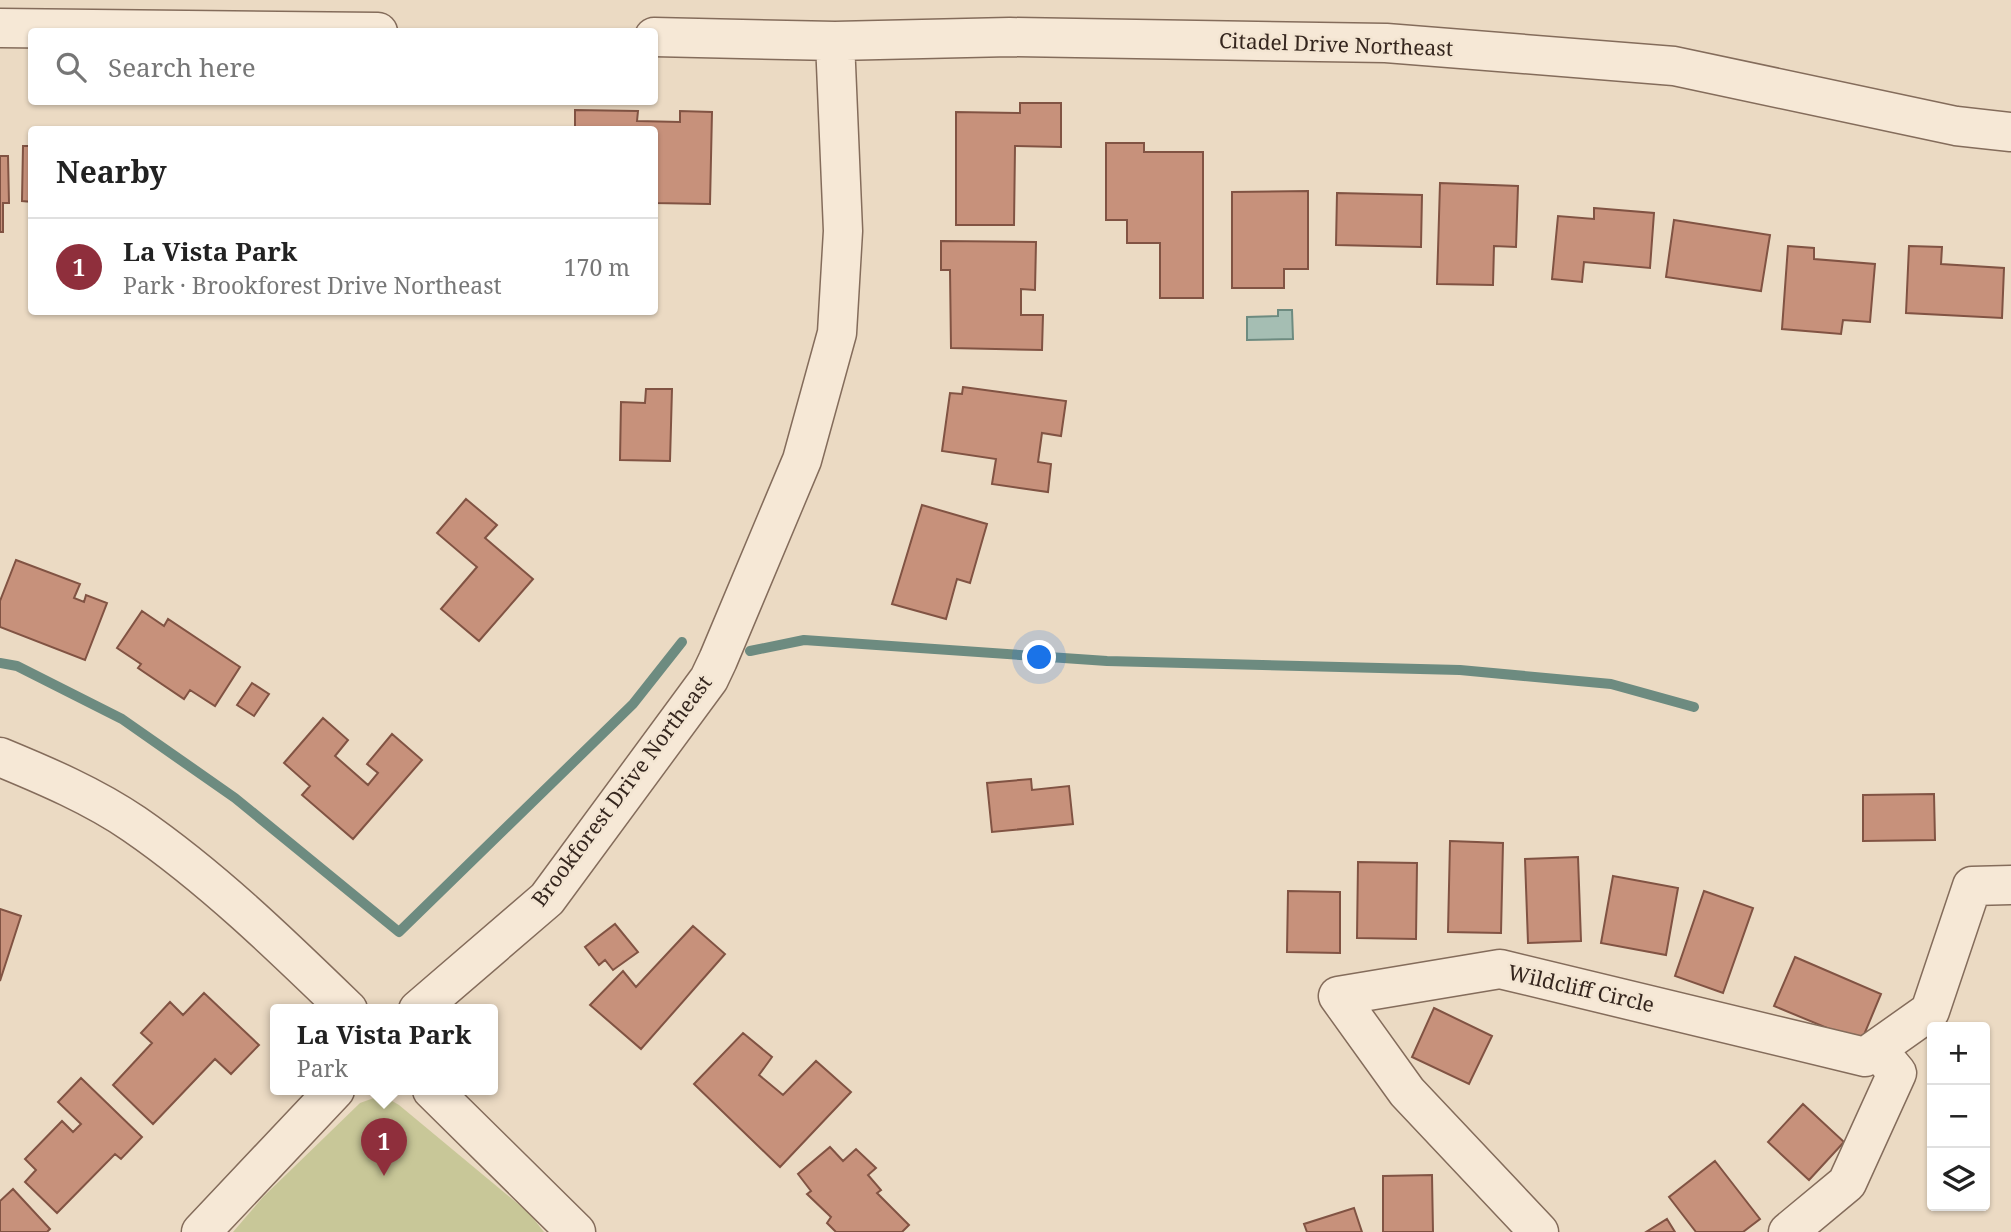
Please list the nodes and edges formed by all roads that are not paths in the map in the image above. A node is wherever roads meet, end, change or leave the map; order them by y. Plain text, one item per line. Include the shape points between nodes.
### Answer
1 (0, 28) edge
2 (28, 28) edge
3 (658, 37) edge
4 (835, 41) junction
5 (2011, 131) edge
6 (0, 757) edge
7 (2011, 885) edge
8 (342, 1004) edge
9 (425, 1004) edge
10 (1877, 1049) junction
11 (330, 1095) edge
12 (437, 1095) edge
13 (201, 1232) edge
14 (576, 1232) edge
15 (1539, 1232) edge
16 (1788, 1232) edge

1 - 2 street
3 - 4 street, Citadel Drive Northeast
4 - 5 street, Citadel Drive Northeast via 1010,37 1427,46 1674,66 1956,126
4 - 9 street, Brookforest Drive Northeast via 843,230 837,333 802,460 718,660 709,679 547,899
6 - 8 street via 51,778 133,824 285,950
7 - 10 street via 1972,886 1930,1011
10 - 15 street, Wildcliff Circle via 1865,1057 1500,969 1338,996 1407,1093
10 - 16 street via 1897,1073 1847,1183
11 - 13 street
12 - 14 street

